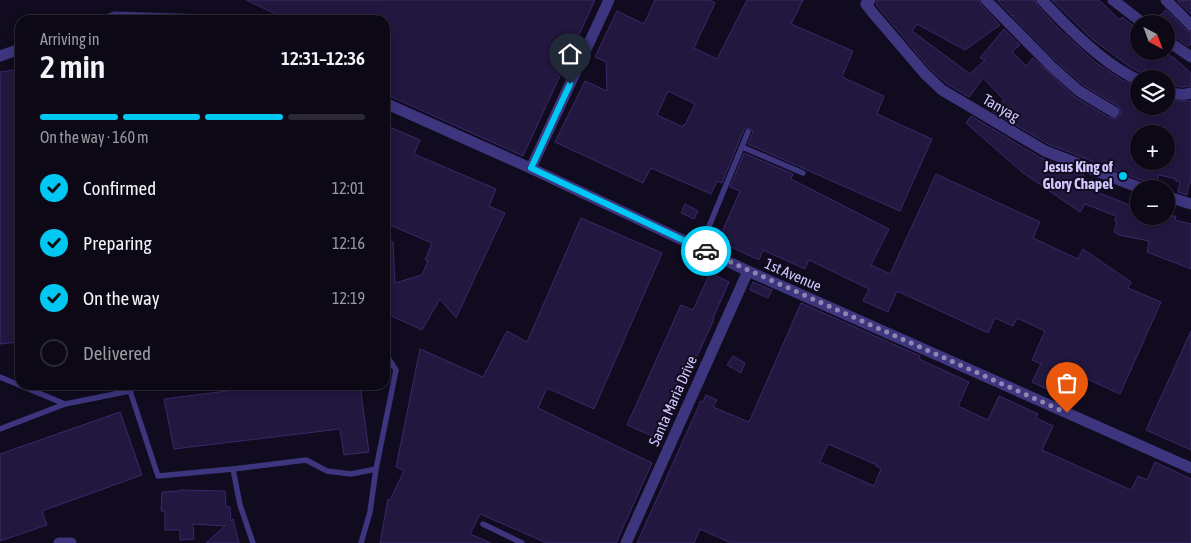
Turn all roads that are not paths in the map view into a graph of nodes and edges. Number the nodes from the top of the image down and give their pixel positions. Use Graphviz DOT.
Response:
graph roads {
  1 [pos="609,0"];
  2 [pos="986,0"];
  3 [pos="1042,0"];
  4 [pos="1113,0"];
  5 [pos="1166,0"];
  6 [pos="868,4"];
  7 [pos="1132,15"];
  8 [pos="1191,25"];
  9 [pos="1175,46"];
  10 [pos="15,51"];
  11 [pos="0,56"];
  12 [pos="1191,57"];
  13 [pos="1130,77"];
  14 [pos="1175,93"];
  15 [pos="1191,93"];
  16 [pos="390,105"];
  17 [pos="1114,112"];
  18 [pos="748,132"];
  19 [pos="742,147"];
  20 [pos="531,168"];
  21 [pos="803,173"];
  22 [pos="1130,184"];
  23 [pos="1175,199"];
  24 [pos="1191,204"];
  25 [pos="700,248"];
  26 [pos="748,271"];
  27 [pos="390,361"];
  28 [pos="0,378"];
  29 [pos="15,384"];
  30 [pos="30,390"];
  31 [pos="130,391"];
  32 [pos="65,404"];
  33 [pos="0,429"];
  34 [pos="1191,468"];
  35 [pos="233,469"];
  36 [pos="376,469"];
  37 [pos="483,524"];
  38 [pos="59,543"];
  39 [pos="71,543"];
  40 [pos="253,543"];
  41 [pos="361,543"];
  42 [pos="522,543"];
  43 [pos="626,543"];
  1 -- 20 [label="street"];
  2 -- 17 [label="street"];
  3 -- 13 [label="street"];
  4 -- 7 [label="street"];
  5 -- 8 [label="street"];
  6 -- 22 [label="street, Tanyag"];
  9 -- 12 [label="street"];
  10 -- 11 [label="street"];
  14 -- 15 [label="street"];
  16 -- 20 [label="street, 1st Avenue"];
  18 -- 19 [label="lane"];
  19 -- 21 [label="lane"];
  19 -- 25 [label="lane"];
  20 -- 25 [label="street, 1st Avenue"];
  23 -- 24 [label="street"];
  25 -- 26 [label="street, 1st Avenue"];
  26 -- 34 [label="street, 1st Avenue"];
  26 -- 43 [label="street, Santa Maria Drive"];
  27 -- 36 [label="lane"];
  28 -- 29 [label="lane"];
  30 -- 32 [label="lane"];
  31 -- 32 [label="lane"];
  31 -- 35 [label="lane"];
  32 -- 33 [label="lane"];
  35 -- 36 [label="lane"];
  35 -- 40 [label="lane"];
  36 -- 41 [label="lane"];
  37 -- 42 [label="lane"];
  38 -- 39 [label="street"];
}
